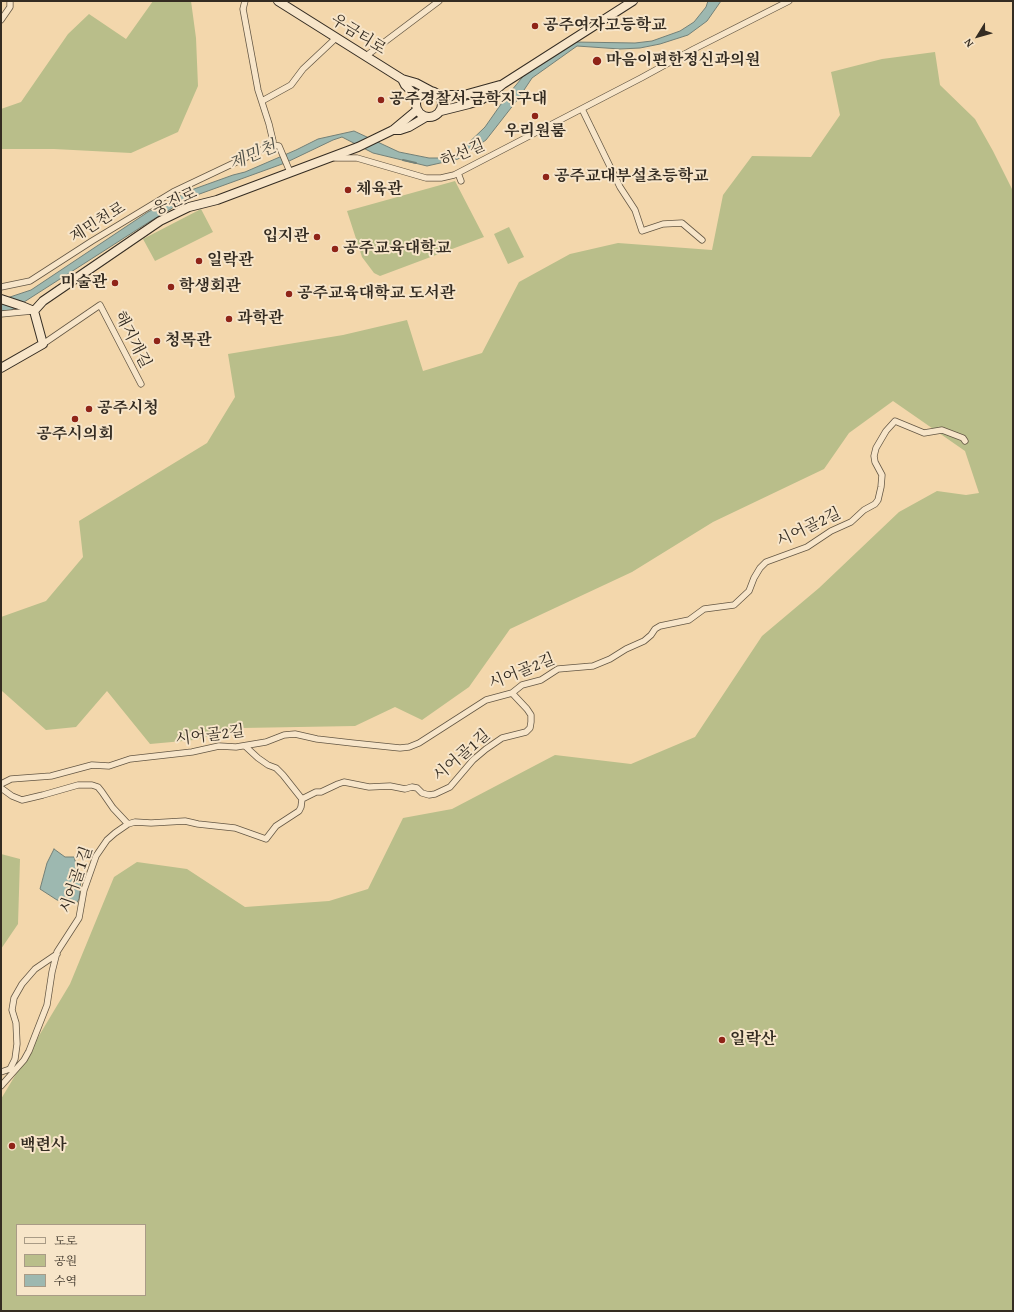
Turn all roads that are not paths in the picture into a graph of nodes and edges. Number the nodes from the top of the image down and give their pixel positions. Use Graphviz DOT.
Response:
graph roads {
  1 [pos="10,1"];
  2 [pos="244,1"];
  3 [pos="278,1"];
  4 [pos="440,1"];
  5 [pos="633,1"];
  6 [pos="789,1"];
  7 [pos="1,20"];
  8 [pos="336,38"];
  9 [pos="366,56"];
  10 [pos="402,79"];
  11 [pos="503,84"];
  12 [pos="435,93"];
  13 [pos="417,98"];
  14 [pos="262,101"];
  15 [pos="582,109"];
  16 [pos="417,110"];
  17 [pos="441,111"];
  18 [pos="426,117"];
  19 [pos="393,130"];
  20 [pos="272,145"];
  21 [pos="329,158"];
  22 [pos="290,172"];
  23 [pos="458,173"];
  24 [pos="461,181"];
  25 [pos="702,240"];
  26 [pos="1,287"];
  27 [pos="1,299"];
  28 [pos="34,311"];
  29 [pos="1,314"];
  30 [pos="43,344"];
  31 [pos="1,368"];
  32 [pos="141,384"];
  33 [pos="965,441"];
  34 [pos="512,693"];
  35 [pos="245,746"];
  36 [pos="1,784"];
  37 [pos="1,788"];
  38 [pos="302,799"];
  39 [pos="128,824"];
  40 [pos="57,954"];
  41 [pos="1,1072"];
  42 [pos="1,1086"];
  1 -- 7 [label="street"];
  2 -- 14 [label="street"];
  3 -- 8 [label="main road, 우금티로"];
  4 -- 9 [label="street"];
  5 -- 11 [label="main road, 우금티로"];
  6 -- 15 [label="street, 하선길"];
  8 -- 9 [label="main road, 우금티로"];
  8 -- 14 [label="street"];
  9 -- 10 [label="main road, 우금티로"];
  10 -- 12 [label="main road, 우금티로"];
  10 -- 13 [label="main road, 우금티로"];
  11 -- 12 [label="main road, 우금티로"];
  11 -- 17 [label="main road, 우금티로"];
  12 -- 13 [label="main road"];
  12 -- 17 [label="main road"];
  13 -- 16 [label="main road"];
  14 -- 20 [label="street"];
  15 -- 23 [label="street, 하선길"];
  15 -- 25 [label="street"];
  16 -- 18 [label="main road"];
  16 -- 19 [label="main road"];
  17 -- 18 [label="main road"];
  18 -- 19 [label="main road"];
  19 -- 21 [label="main road, 웅진로"];
  20 -- 22 [label="street"];
  20 -- 26 [label="street, 제민천로"];
  21 -- 22 [label="main road, 웅진로"];
  21 -- 23 [label="street, 하선길"];
  22 -- 28 [label="main road, 웅진로"];
  23 -- 24 [label="street"];
  27 -- 28 [label="main road"];
  28 -- 29 [label="street"];
  28 -- 30 [label="main road"];
  30 -- 31 [label="main road"];
  30 -- 32 [label="street, 해지개길"];
  33 -- 34 [label="street, 시어골2길"];
  34 -- 35 [label="street, 시어골2길"];
  34 -- 38 [label="street, 시어골1길"];
  35 -- 36 [label="street, 시어골2길"];
  35 -- 38 [label="street"];
  37 -- 39 [label="street"];
  38 -- 39 [label="street"];
  39 -- 40 [label="street, 시어골1길"];
  40 -- 41 [label="street"];
  40 -- 42 [label="street, 시어골1길"];
}
